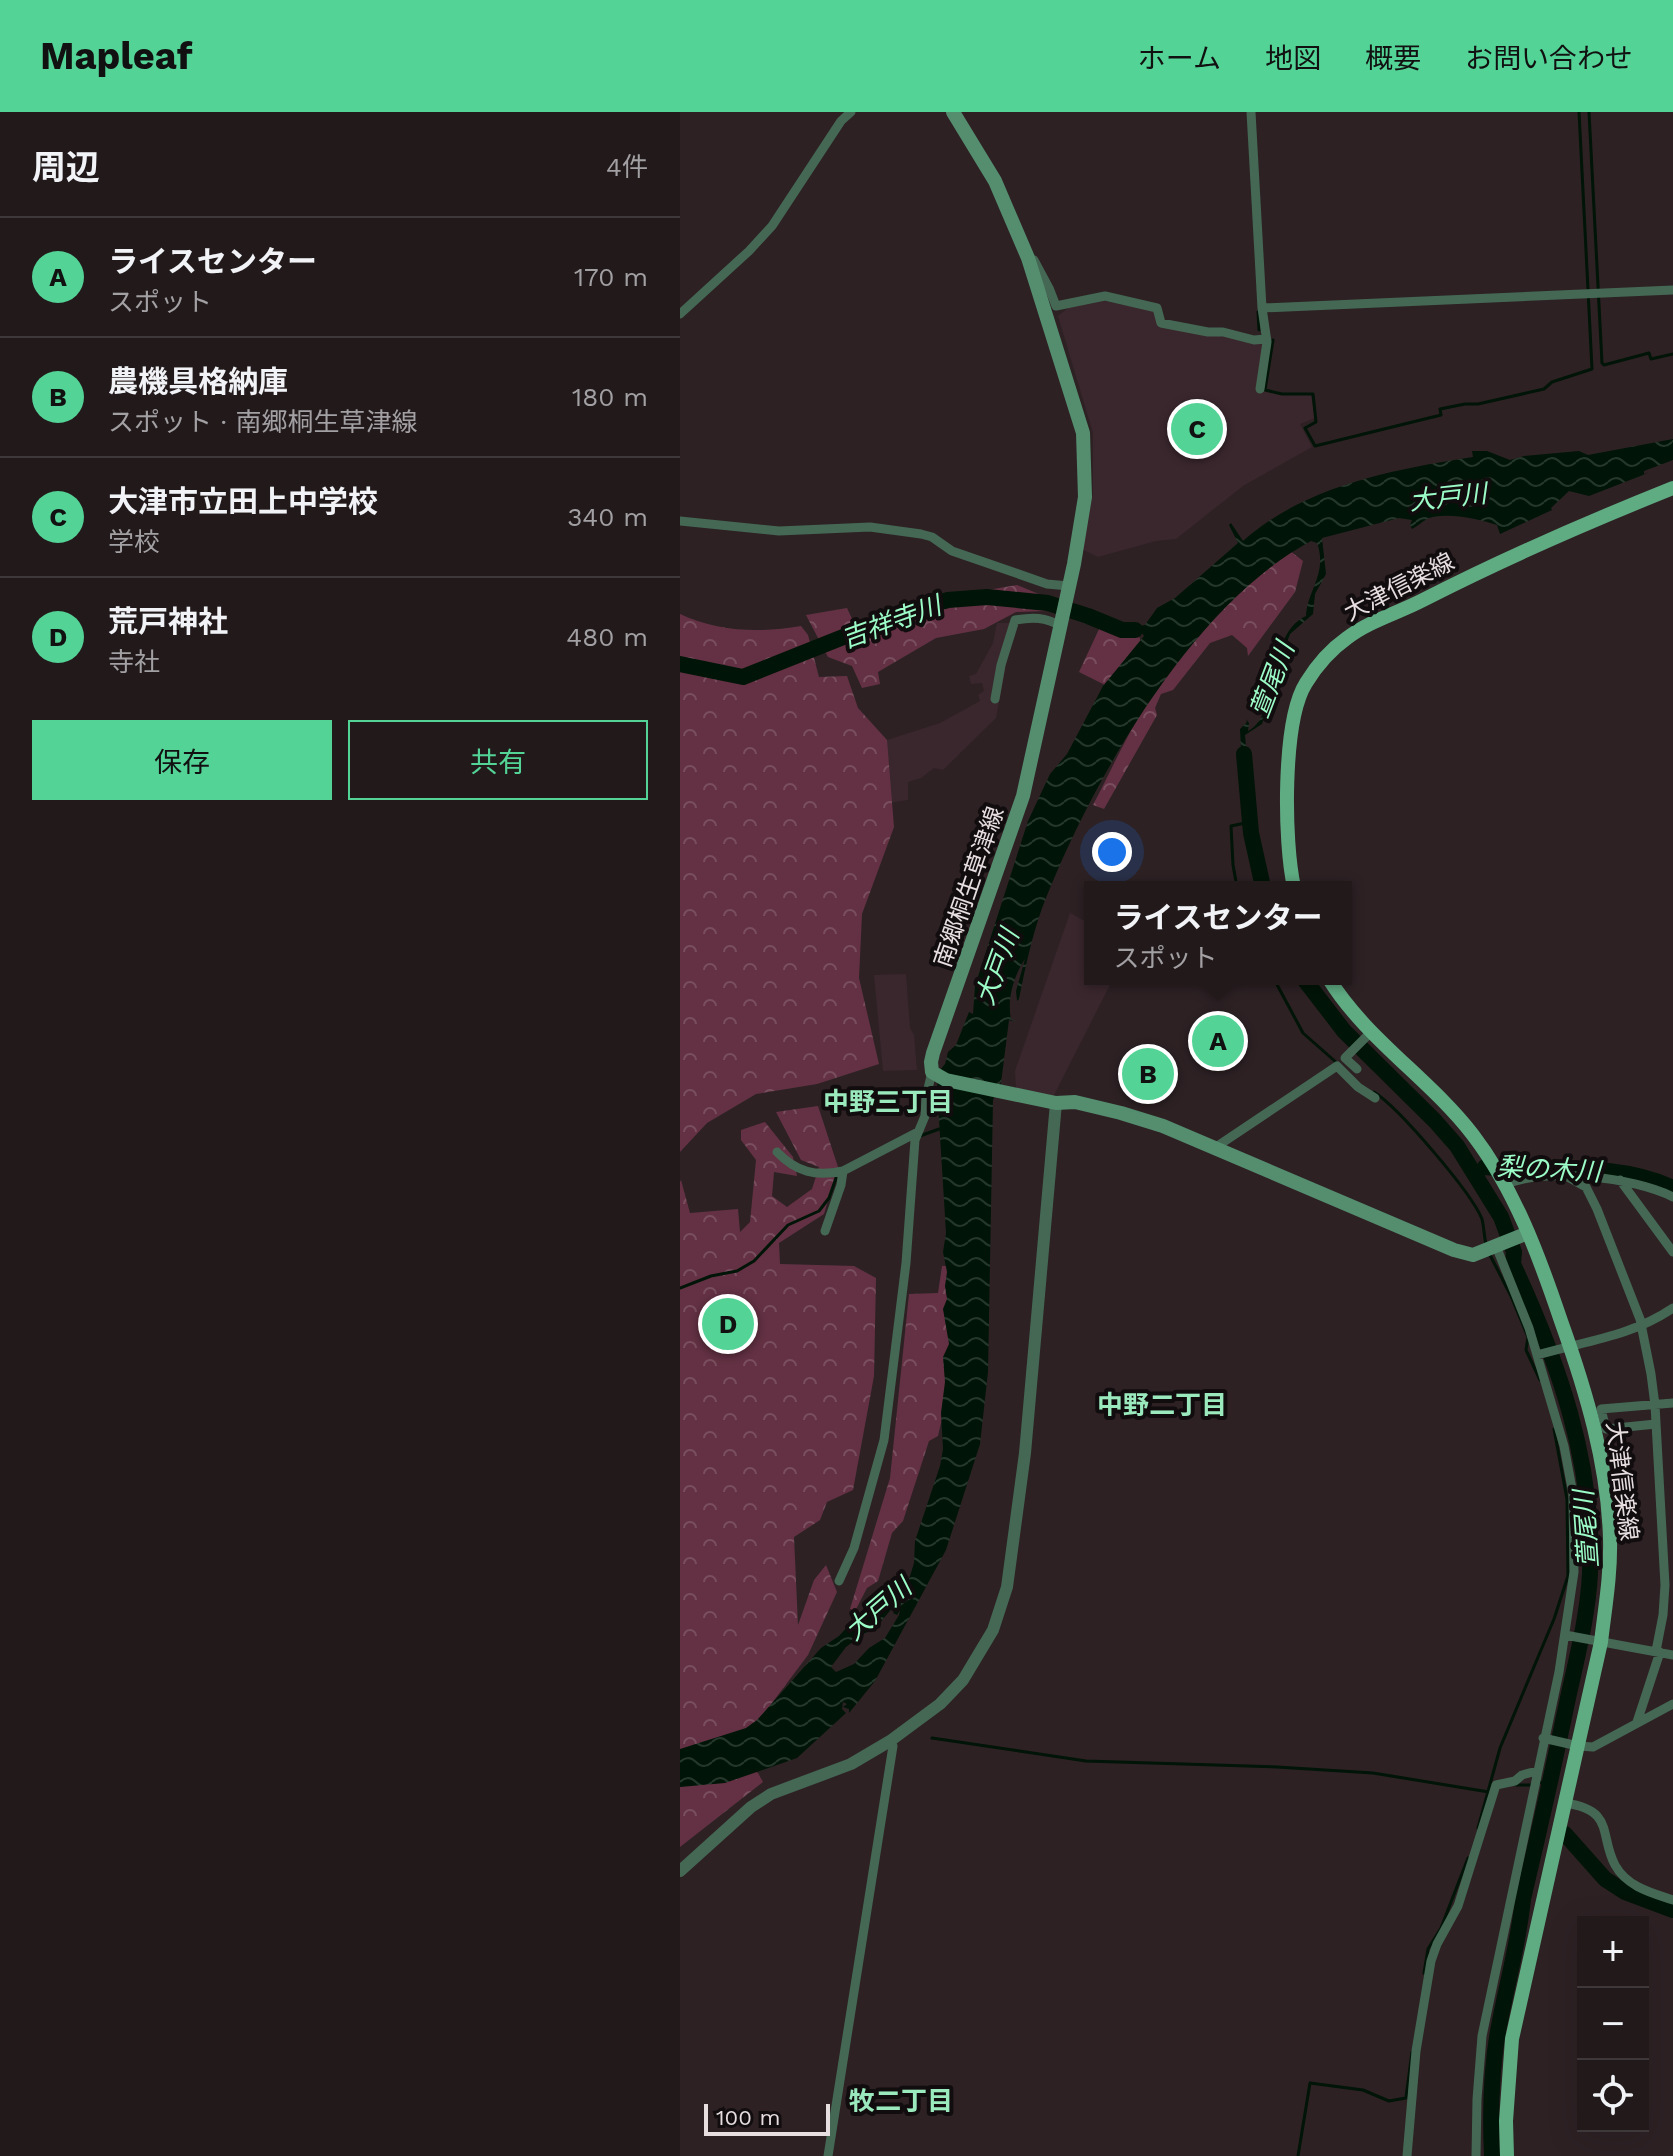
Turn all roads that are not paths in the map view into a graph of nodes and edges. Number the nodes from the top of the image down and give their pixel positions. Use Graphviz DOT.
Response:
graph roads {
  1 [pos="834,112"];
  2 [pos="851,112"];
  3 [pos="953,112"];
  4 [pos="1251,112"];
  5 [pos="841,121"];
  6 [pos="1028,258"];
  7 [pos="1673,290"];
  8 [pos="1262,308"];
  9 [pos="680,314"];
  10 [pos="1266,339"];
  11 [pos="1260,389"];
  12 [pos="1673,488"];
  13 [pos="680,521"];
  14 [pos="1069,586"];
  15 [pos="1061,624"];
  16 [pos="995,699"];
  17 [pos="1293,881"];
  18 [pos="1333,985"];
  19 [pos="1369,1034"];
  20 [pos="1357,1069"];
  21 [pos="935,1074"];
  22 [pos="1375,1098"];
  23 [pos="1056,1103"];
  24 [pos="916,1136"];
  25 [pos="1216,1147"];
  26 [pos="777,1152"];
  27 [pos="1568,1158"];
  28 [pos="843,1171"];
  29 [pos="1567,1177"];
  30 [pos="1502,1180"];
  31 [pos="1620,1180"];
  32 [pos="1673,1197"];
  33 [pos="825,1231"];
  34 [pos="1526,1234"];
  35 [pos="1498,1246"];
  36 [pos="1673,1252"];
  37 [pos="1673,1308"];
  38 [pos="1642,1327"];
  39 [pos="1566,1346"];
  40 [pos="1537,1355"];
  41 [pos="1673,1403"];
  42 [pos="1655,1405"];
  43 [pos="1598,1419"];
  44 [pos="1656,1424"];
  45 [pos="1662,1501"];
  46 [pos="1673,1502"];
  47 [pos="839,1581"];
  48 [pos="1566,1635"];
  49 [pos="1598,1641"];
  50 [pos="1667,1652"];
  51 [pos="1673,1704"];
  52 [pos="1637,1722"];
  53 [pos="1545,1739"];
  54 [pos="890,1741"];
  55 [pos="1575,1746"];
  56 [pos="1537,1771"];
  57 [pos="1565,1803"];
  58 [pos="680,1871"];
  59 [pos="1673,1900"];
  60 [pos="828,2156"];
  61 [pos="1407,2156"];
  62 [pos="1476,2156"];
  63 [pos="1507,2156"];
  1 -- 5 [label="street"];
  2 -- 5 [label="street"];
  3 -- 6 [label="main road, 南郷桐生草津線"];
  4 -- 8 [label="street"];
  5 -- 9 [label="street"];
  6 -- 10 [label="street"];
  6 -- 14 [label="main road, 南郷桐生草津線"];
  7 -- 8 [label="street"];
  8 -- 10 [label="street"];
  10 -- 11 [label="street"];
  12 -- 17 [label="main road, 大津信楽線"];
  13 -- 14 [label="street"];
  14 -- 15 [label="main road, 南郷桐生草津線"];
  15 -- 16 [label="street"];
  15 -- 21 [label="main road, 南郷桐生草津線"];
  18 -- 19 [label="main road, 大津信楽線"];
  19 -- 20 [label="street"];
  19 -- 30 [label="main road, 大津信楽線"];
  21 -- 23 [label="main road"];
  21 -- 24 [label="street"];
  22 -- 25 [label="street"];
  23 -- 25 [label="main road"];
  23 -- 54 [label="street"];
  24 -- 28 [label="street"];
  24 -- 47 [label="street"];
  25 -- 35 [label="main road"];
  26 -- 28 [label="street"];
  27 -- 29 [label="street"];
  28 -- 33 [label="street"];
  29 -- 30 [label="street"];
  29 -- 31 [label="street"];
  29 -- 38 [label="street"];
  30 -- 34 [label="main road, 大津信楽線"];
  31 -- 32 [label="street"];
  31 -- 36 [label="street"];
  34 -- 35 [label="main road"];
  34 -- 39 [label="main road, 大津信楽線"];
  35 -- 40 [label="street"];
  37 -- 38 [label="street"];
  38 -- 39 [label="street"];
  38 -- 42 [label="street"];
  39 -- 40 [label="street"];
  39 -- 43 [label="main road, 大津信楽線"];
  40 -- 48 [label="street"];
  41 -- 42 [label="street"];
  42 -- 43 [label="street"];
  42 -- 44 [label="street"];
  43 -- 44 [label="street"];
  43 -- 49 [label="main road, 大津信楽線"];
  44 -- 45 [label="street"];
  45 -- 46 [label="street"];
  45 -- 50 [label="street"];
  48 -- 49 [label="street"];
  48 -- 53 [label="street"];
  49 -- 50 [label="street"];
  49 -- 55 [label="main road, 大津信楽線"];
  50 -- 52 [label="street"];
  51 -- 52 [label="street"];
  52 -- 55 [label="street"];
  53 -- 55 [label="street"];
  53 -- 56 [label="street"];
  54 -- 58 [label="street"];
  54 -- 60 [label="street"];
  55 -- 57 [label="main road, 大津信楽線"];
  56 -- 61 [label="street"];
  56 -- 62 [label="street"];
  57 -- 59 [label="street"];
  57 -- 63 [label="main road, 大津信楽線"];
}
